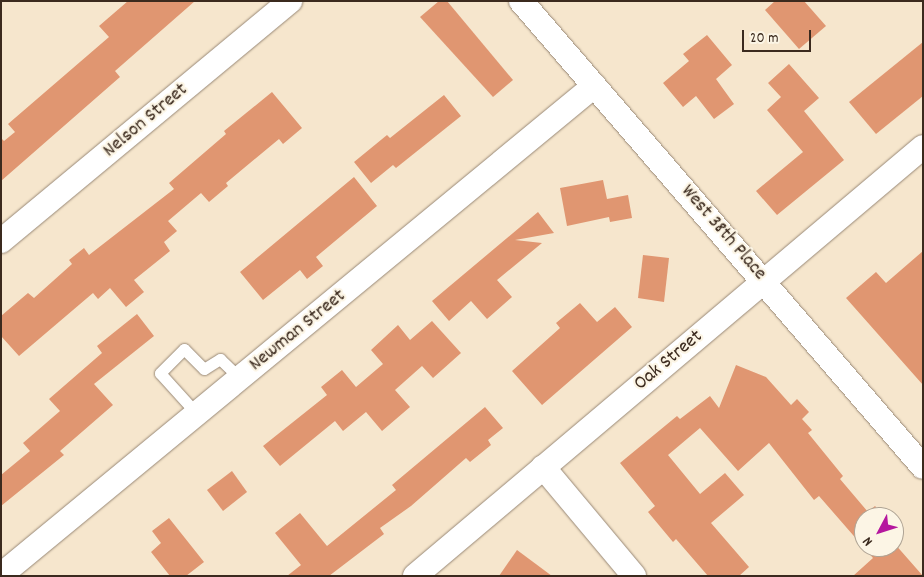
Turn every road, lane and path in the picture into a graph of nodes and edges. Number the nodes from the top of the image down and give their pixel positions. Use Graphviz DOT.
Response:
graph roads {
  1 [pos="290,1"];
  2 [pos="521,1"];
  3 [pos="594,86"];
  4 [pos="923,147"];
  5 [pos="1,241"];
  6 [pos="764,281"];
  7 [pos="240,378"];
  8 [pos="197,414"];
  9 [pos="543,467"];
  10 [pos="923,467"];
  11 [pos="1,575"];
  12 [pos="415,576"];
  13 [pos="634,576"];
  1 -- 5 [label="street, Nelson Street"];
  2 -- 3 [label="street, West 38th Place"];
  3 -- 6 [label="street, West 38th Place"];
  3 -- 7 [label="street, Newman Street"];
  4 -- 6 [label="street, Oak Street"];
  6 -- 9 [label="street, Oak Street"];
  6 -- 10 [label="street, West 38th Place"];
  7 -- 8 [label="street, Newman Street"];
  7 -- 8 [label="lane"];
  8 -- 11 [label="street, Newman Street"];
  9 -- 12 [label="street, Oak Street"];
  9 -- 13 [label="street"];
}
